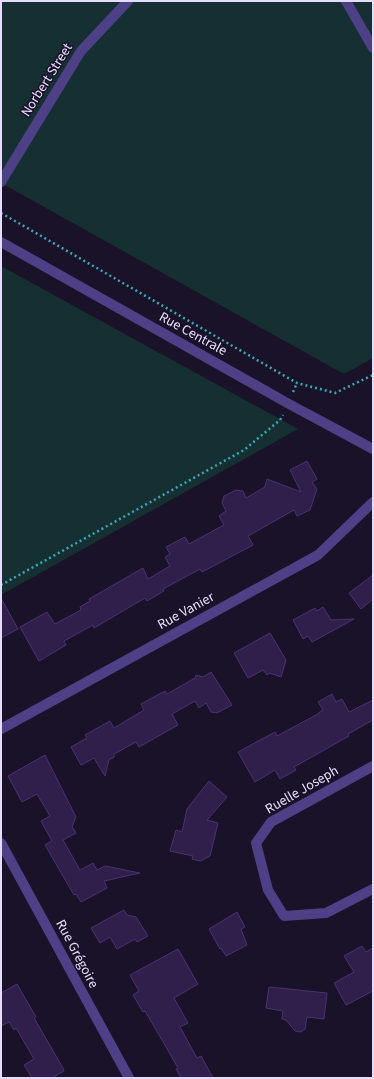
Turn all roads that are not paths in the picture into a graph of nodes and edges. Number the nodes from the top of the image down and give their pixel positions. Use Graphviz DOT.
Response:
graph roads {
  1 [pos="128,1"];
  2 [pos="346,1"];
  3 [pos="373,48"];
  4 [pos="1,182"];
  5 [pos="1,242"];
  6 [pos="373,449"];
  7 [pos="373,502"];
  8 [pos="1,729"];
  9 [pos="373,766"];
  10 [pos="1,843"];
  11 [pos="373,889"];
  12 [pos="129,1078"];
  1 -- 4 [label="street, Norbert Street"];
  2 -- 3 [label="street"];
  5 -- 6 [label="street, Rue Centrale"];
  7 -- 8 [label="street, Rue Vanier"];
  9 -- 11 [label="street, Ruelle Joseph"];
  10 -- 12 [label="street, Rue Grégoire"];
}
